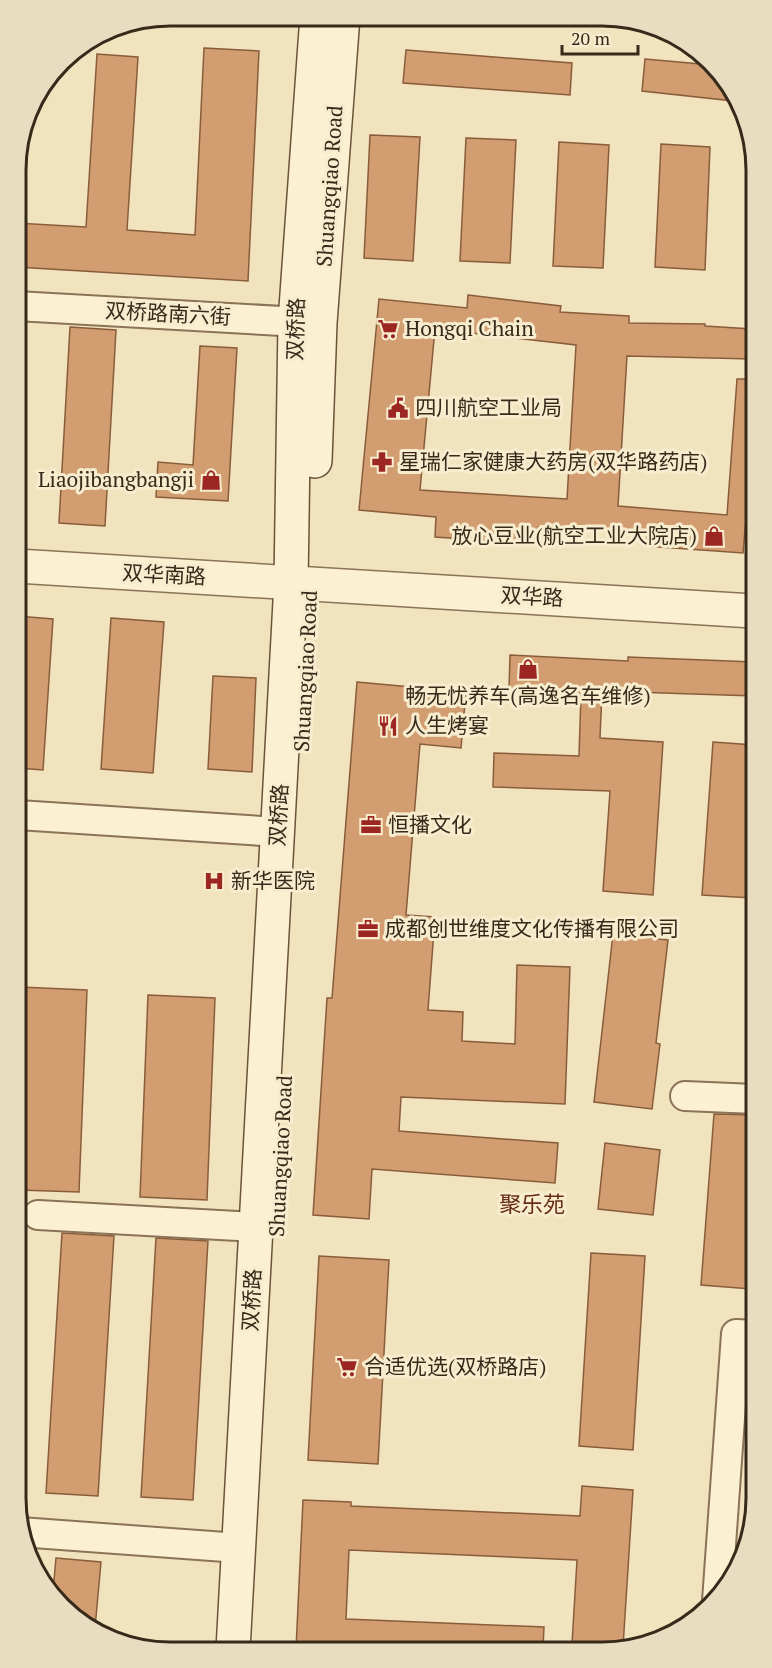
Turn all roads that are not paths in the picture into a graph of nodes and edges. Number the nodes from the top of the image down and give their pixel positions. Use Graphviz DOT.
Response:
graph roads {
  1 [pos="317,26"];
  2 [pos="342,26"];
  3 [pos="26,307"];
  4 [pos="308,322"];
  5 [pos="26,567"];
  6 [pos="301,583"];
  7 [pos="746,611"];
  8 [pos="26,816"];
  9 [pos="278,832"];
  10 [pos="685,1096"];
  11 [pos="746,1099"];
  12 [pos="38,1215"];
  13 [pos="256,1227"];
  14 [pos="746,1334"];
  15 [pos="29,1533"];
  16 [pos="239,1548"];
  17 [pos="718,1583"];
  18 [pos="233,1642"];
  19 [pos="255,1642"];
  1 -- 4 [label="main road, 双桥路"];
  2 -- 4 [label="main road, Shuangqiao Road"];
  3 -- 4 [label="street, 双桥路南六街"];
  4 -- 6 [label="main road, Shuangqiao Road"];
  5 -- 6 [label="main road, 双华南路"];
  6 -- 7 [label="main road, 双华路"];
  6 -- 9 [label="main road, 双桥路"];
  6 -- 19 [label="main road, Shuangqiao Road"];
  8 -- 9 [label="street"];
  9 -- 13 [label="main road, 双桥路"];
  10 -- 11 [label="street"];
  12 -- 13 [label="street"];
  13 -- 16 [label="main road, 双桥路"];
  14 -- 17 [label="street"];
  15 -- 16 [label="street"];
  16 -- 18 [label="main road, 双桥路"];
}
